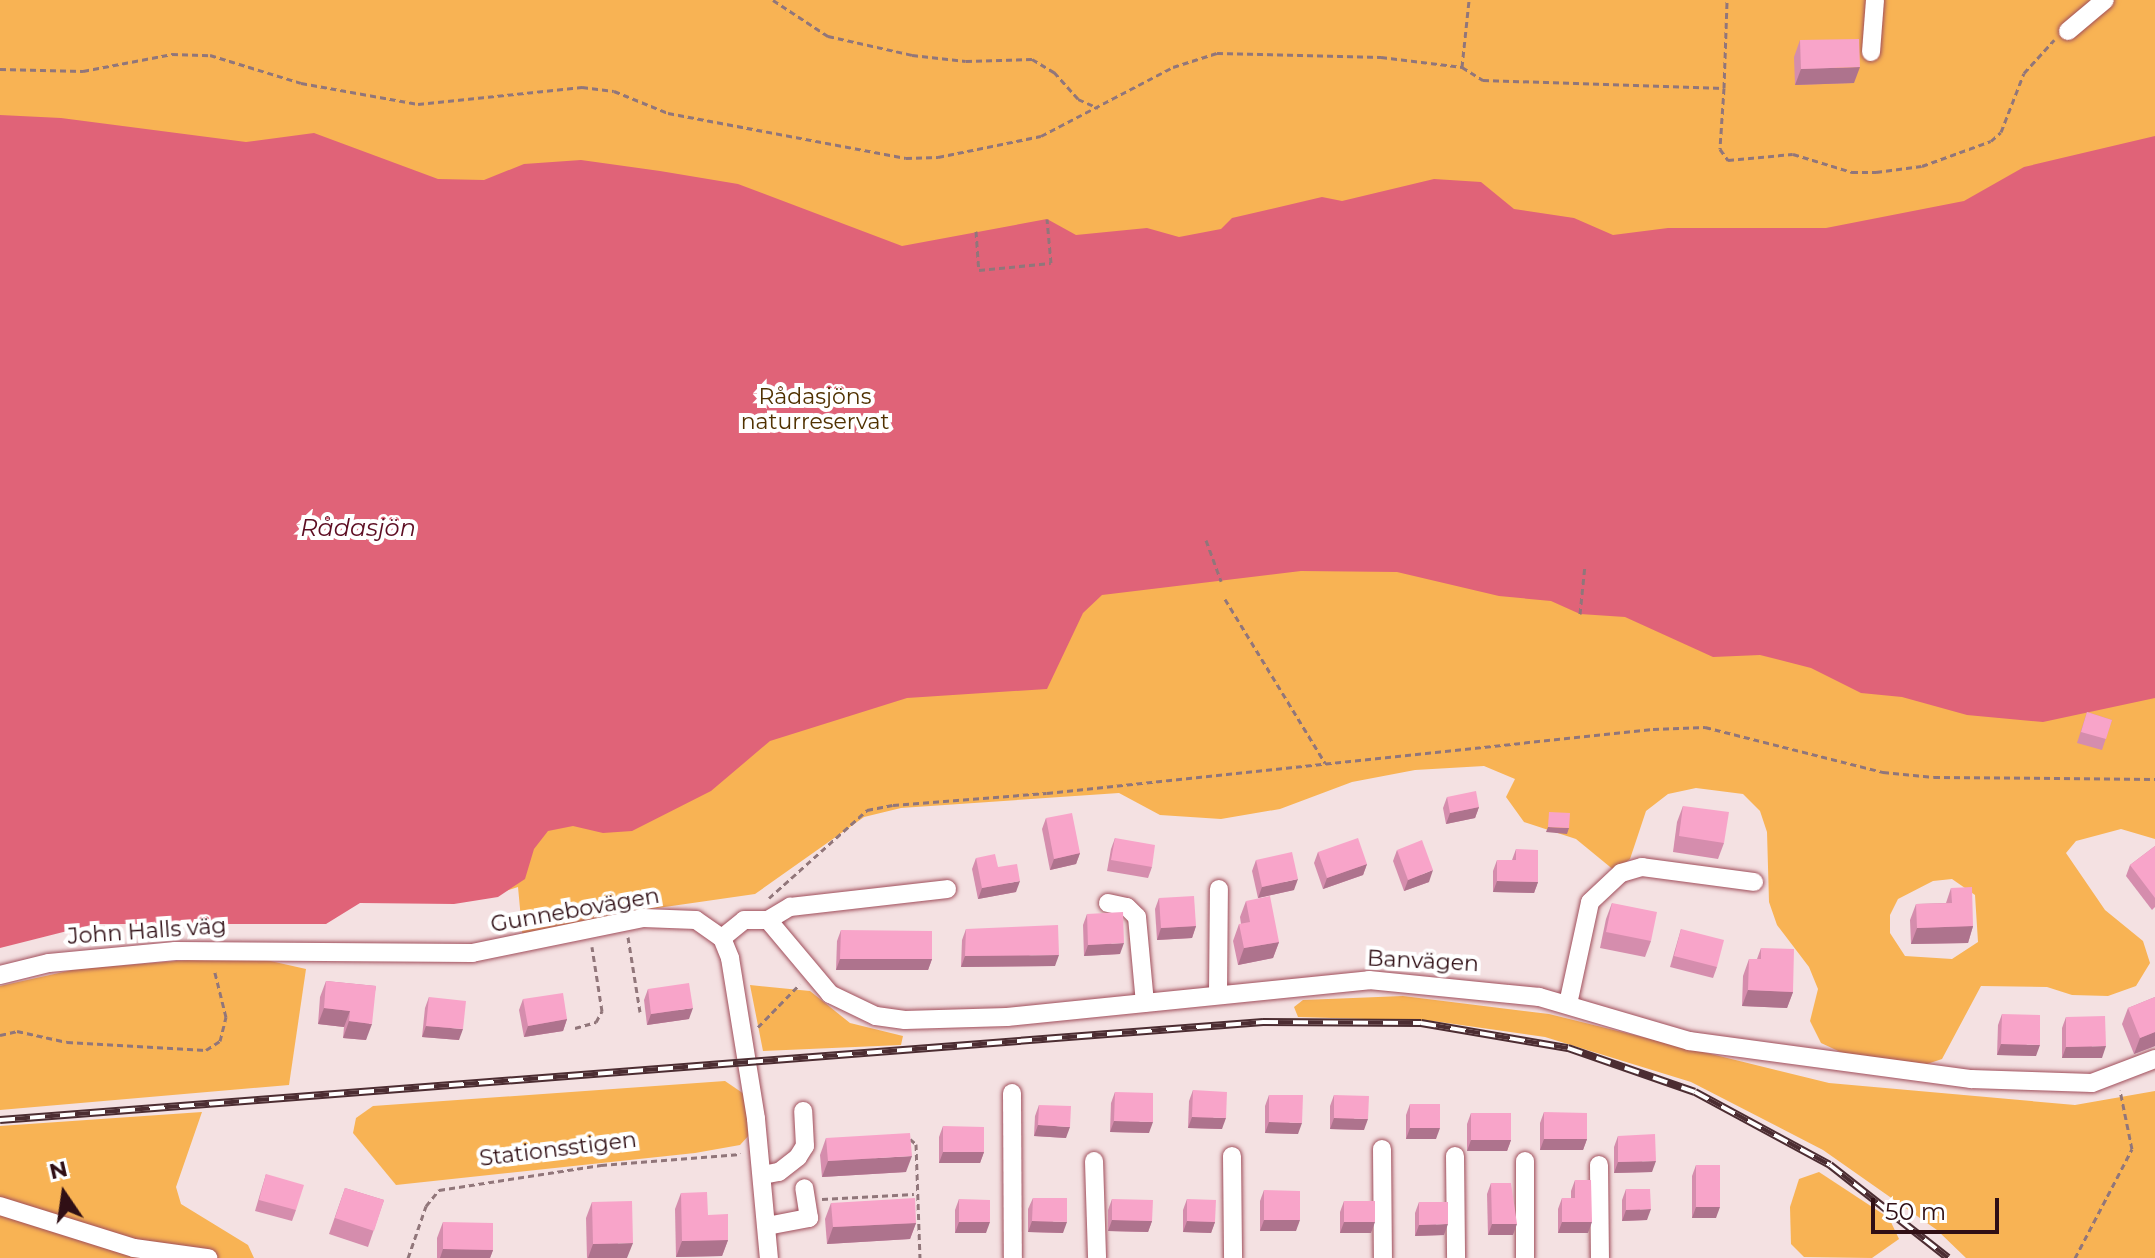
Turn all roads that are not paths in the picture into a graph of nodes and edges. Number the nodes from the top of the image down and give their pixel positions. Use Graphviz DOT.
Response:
graph roads {
  1 [pos="1875,0"];
  2 [pos="2105,0"];
  3 [pos="2068,31"];
  4 [pos="1871,52"];
  5 [pos="1754,882"];
  6 [pos="947,889"];
  7 [pos="1219,889"];
  8 [pos="1108,903"];
  9 [pos="762,919"];
  10 [pos="722,938"];
  11 [pos="299,949"];
  12 [pos="0,975"];
  13 [pos="1218,994"];
  14 [pos="1145,1003"];
  15 [pos="1568,1004"];
  16 [pos="2155,1059"];
  17 [pos="1012,1093"];
  18 [pos="803,1111"];
  19 [pos="1382,1149"];
  20 [pos="1232,1156"];
  21 [pos="1455,1156"];
  22 [pos="1094,1161"];
  23 [pos="1525,1161"];
  24 [pos="1599,1165"];
  25 [pos="763,1175"];
  26 [pos="805,1195"];
  27 [pos="0,1206"];
  28 [pos="767,1226"];
  29 [pos="208,1258"];
  30 [pos="769,1258"];
  31 [pos="1013,1258"];
  32 [pos="1097,1258"];
  33 [pos="1233,1258"];
  34 [pos="1383,1258"];
  35 [pos="1456,1258"];
  36 [pos="1525,1258"];
  37 [pos="1600,1258"];
  1 -- 4 [label="street"];
  2 -- 3 [label="street"];
  5 -- 15 [label="street"];
  6 -- 9 [label="street"];
  7 -- 13 [label="street"];
  8 -- 14 [label="street"];
  9 -- 10 [label="street"];
  9 -- 14 [label="street, Banvägen"];
  10 -- 11 [label="street, Gunnebovägen"];
  10 -- 25 [label="street"];
  11 -- 12 [label="street, John Halls väg"];
  13 -- 14 [label="street, Banvägen"];
  13 -- 15 [label="street, Banvägen"];
  15 -- 16 [label="street, Banvägen"];
  17 -- 31 [label="street"];
  18 -- 25 [label="street"];
  19 -- 34 [label="street"];
  20 -- 33 [label="street"];
  21 -- 35 [label="street"];
  22 -- 32 [label="street"];
  23 -- 36 [label="street"];
  24 -- 37 [label="street"];
  25 -- 28 [label="street"];
  26 -- 28 [label="street"];
  27 -- 29 [label="street"];
  28 -- 30 [label="street"];
}
